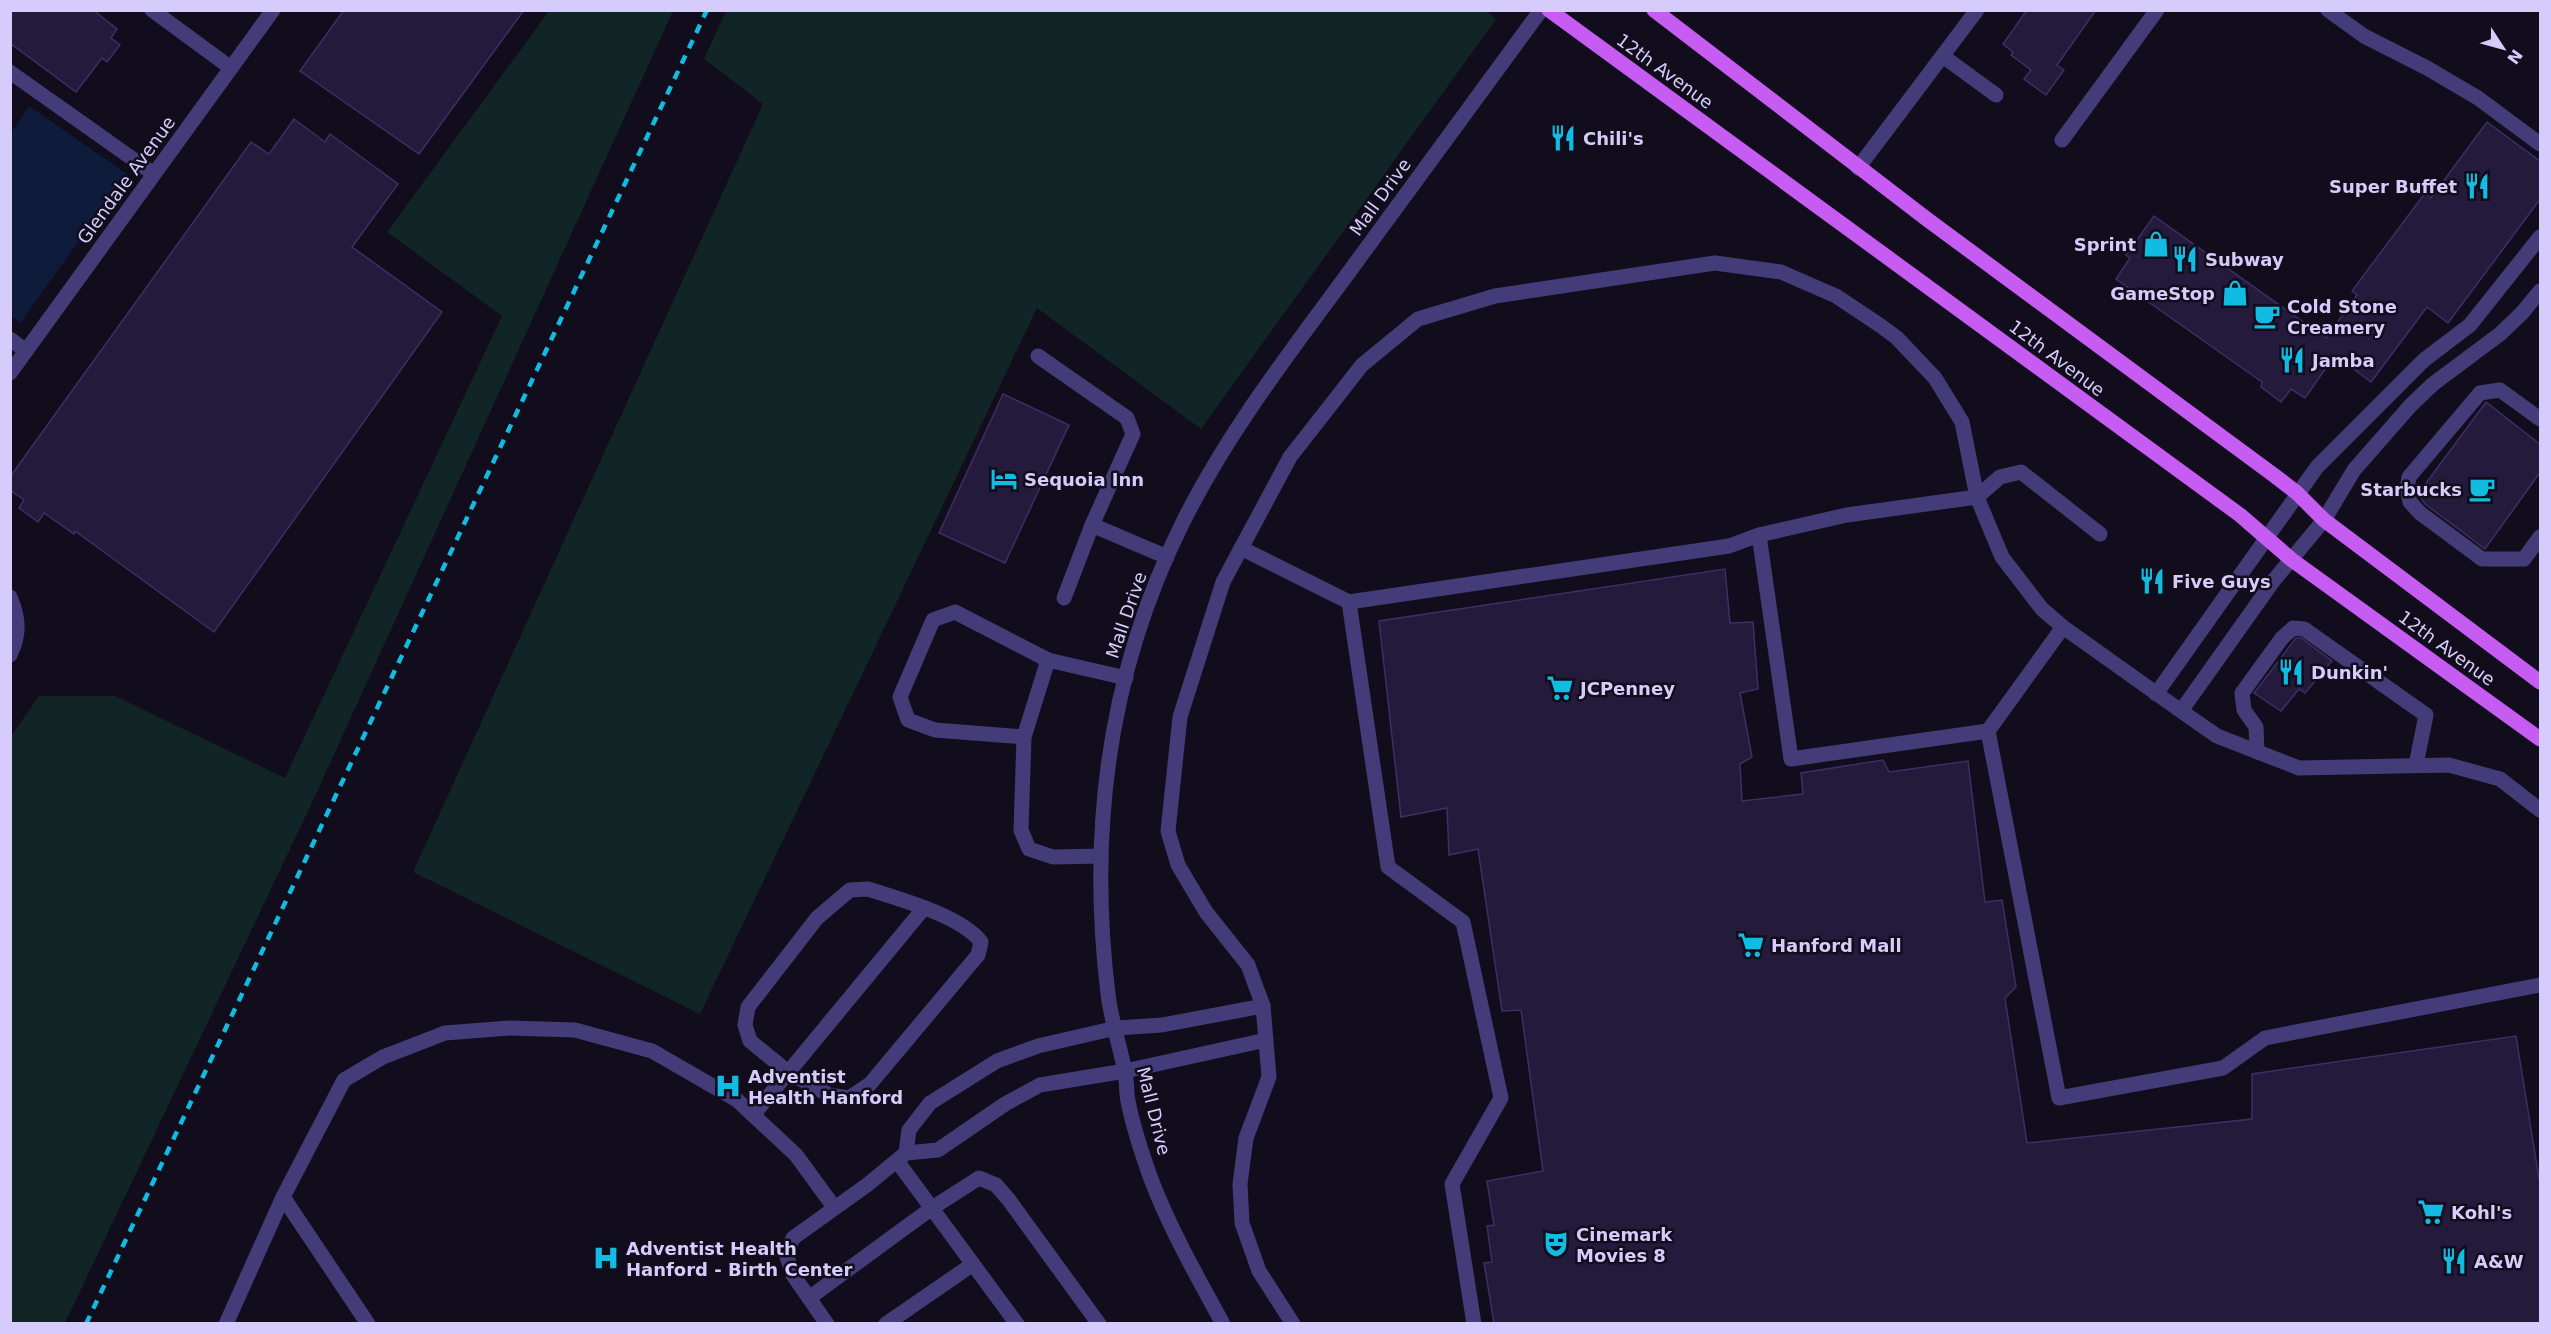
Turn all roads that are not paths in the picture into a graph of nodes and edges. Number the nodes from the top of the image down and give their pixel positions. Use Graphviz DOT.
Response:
graph roads {
  1 [pos="152,10"];
  2 [pos="273,10"];
  3 [pos="1541,10"];
  4 [pos="1549,10"];
  5 [pos="1654,10"];
  6 [pos="1977,10"];
  7 [pos="2157,10"];
  8 [pos="2328,10"];
  9 [pos="1944,57"];
  10 [pos="231,68"];
  11 [pos="10,72"];
  12 [pos="1996,94"];
  13 [pos="2062,140"];
  14 [pos="2541,144"];
  15 [pos="1858,168"];
  16 [pos="154,174"];
  17 [pos="2541,237"];
  18 [pos="2541,291"];
  19 [pos="10,339"];
  20 [pos="26,351"];
  21 [pos="1038,356"];
  22 [pos="10,373"];
  23 [pos="2541,419"];
  24 [pos="2297,493"];
  25 [pos="1977,496"];
  26 [pos="2324,519"];
  27 [pos="1092,525"];
  28 [pos="2100,534"];
  29 [pos="1759,535"];
  30 [pos="2541,537"];
  31 [pos="2268,538"];
  32 [pos="1241,548"];
  33 [pos="1167,557"];
  34 [pos="2292,560"];
  35 [pos="10,597"];
  36 [pos="1064,598"];
  37 [pos="1349,602"];
  38 [pos="2063,627"];
  39 [pos="10,655"];
  40 [pos="1048,660"];
  41 [pos="1125,678"];
  42 [pos="2541,682"];
  43 [pos="2156,694"];
  44 [pos="2181,711"];
  45 [pos="1988,732"];
  46 [pos="1024,737"];
  47 [pos="2541,739"];
  48 [pos="2258,752"];
  49 [pos="2416,765"];
  50 [pos="2541,810"];
  51 [pos="1101,856"];
  52 [pos="924,908"];
  53 [pos="2541,985"];
  54 [pos="1263,1006"];
  55 [pos="1116,1028"];
  56 [pos="1266,1040"];
  57 [pos="1125,1071"];
  58 [pos="788,1072"];
  59 [pos="753,1115"];
  60 [pos="902,1157"];
  61 [pos="282,1197"];
  62 [pos="834,1207"];
  63 [pos="932,1208"];
  64 [pos="973,1264"];
  65 [pos="809,1298"];
  66 [pos="1013,1322"];
  67 [pos="226,1323"];
  68 [pos="368,1323"];
  69 [pos="827,1323"];
  70 [pos="886,1323"];
  71 [pos="1099,1323"];
  72 [pos="1223,1323"];
  73 [pos="1293,1323"];
  74 [pos="1474,1323"];
  1 -- 10 [label="street"];
  2 -- 10 [label="street, Glendale Avenue"];
  3 -- 33 [label="street, Mall Drive"];
  4 -- 31 [label="main road, 12th Avenue"];
  5 -- 15 [label="main road, 12th Avenue"];
  6 -- 9 [label="street"];
  7 -- 13 [label="street"];
  8 -- 14 [label="street"];
  9 -- 12 [label="street"];
  9 -- 15 [label="street"];
  10 -- 16 [label="street, Glendale Avenue"];
  11 -- 16 [label="street"];
  15 -- 24 [label="main road, 12th Avenue"];
  16 -- 20 [label="street, Glendale Avenue"];
  17 -- 24 [label="street"];
  18 -- 26 [label="street"];
  19 -- 20 [label="street"];
  20 -- 22 [label="street, Glendale Avenue"];
  21 -- 27 [label="street"];
  23 -- 30 [label="street"];
  24 -- 26 [label="main road, 12th Avenue"];
  24 -- 31 [label="street"];
  25 -- 28 [label="street"];
  25 -- 29 [label="street"];
  25 -- 32 [label="street"];
  25 -- 38 [label="street"];
  26 -- 34 [label="street"];
  26 -- 42 [label="main road, 12th Avenue"];
  27 -- 33 [label="street"];
  27 -- 36 [label="street"];
  29 -- 37 [label="street"];
  29 -- 45 [label="street"];
  31 -- 34 [label="main road, 12th Avenue"];
  31 -- 43 [label="street"];
  32 -- 37 [label="street"];
  32 -- 54 [label="street"];
  33 -- 41 [label="street, Mall Drive"];
  34 -- 44 [label="street"];
  34 -- 47 [label="main road, 12th Avenue"];
  35 -- 39 [label="street"];
  37 -- 74 [label="street"];
  38 -- 43 [label="street"];
  38 -- 45 [label="street"];
  40 -- 41 [label="street"];
  40 -- 46 [label="street"];
  40 -- 46 [label="street"];
  41 -- 51 [label="street, Mall Drive"];
  43 -- 44 [label="street"];
  44 -- 48 [label="street"];
  45 -- 53 [label="street"];
  46 -- 51 [label="street"];
  48 -- 49 [label="street"];
  48 -- 49 [label="street"];
  49 -- 50 [label="street"];
  51 -- 55 [label="street, Mall Drive"];
  52 -- 58 [label="street"];
  52 -- 58 [label="street"];
  52 -- 58 [label="street"];
  54 -- 55 [label="street"];
  54 -- 56 [label="street"];
  55 -- 57 [label="street, Mall Drive"];
  55 -- 60 [label="street"];
  56 -- 57 [label="street"];
  56 -- 73 [label="street"];
  57 -- 60 [label="street"];
  57 -- 72 [label="street, Mall Drive"];
  58 -- 59 [label="street"];
  59 -- 61 [label="street"];
  59 -- 62 [label="street"];
  60 -- 62 [label="street"];
  60 -- 63 [label="street"];
  61 -- 67 [label="street"];
  61 -- 68 [label="street"];
  62 -- 65 [label="street"];
  63 -- 64 [label="street"];
  63 -- 65 [label="street"];
  63 -- 71 [label="street"];
  64 -- 66 [label="street"];
  64 -- 70 [label="street"];
  65 -- 69 [label="street"];
}
